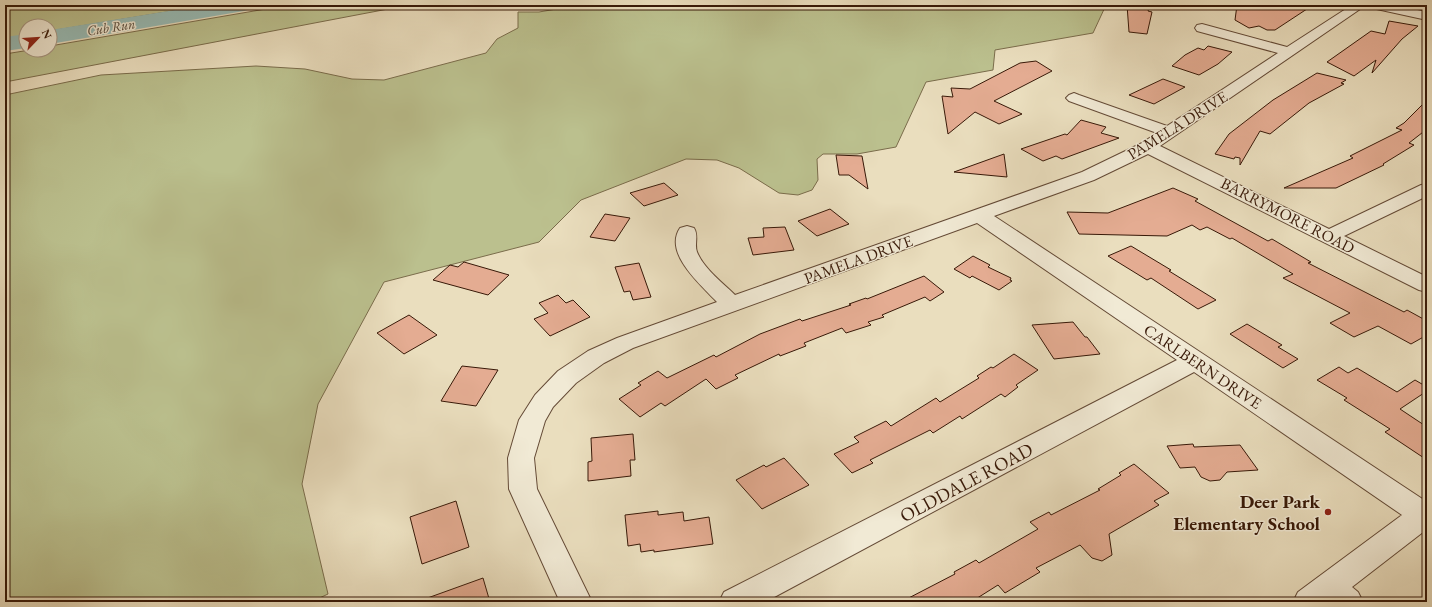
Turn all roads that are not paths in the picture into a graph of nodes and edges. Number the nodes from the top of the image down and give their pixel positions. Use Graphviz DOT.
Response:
graph roads {
  1 [pos="1360,5"];
  2 [pos="1376,5"];
  3 [pos="1427,16"];
  4 [pos="1202,28"];
  5 [pos="1289,52"];
  6 [pos="1074,98"];
  7 [pos="1169,132"];
  8 [pos="1148,147"];
  9 [pos="1427,189"];
  10 [pos="979,215"];
  11 [pos="687,232"];
  12 [pos="1329,236"];
  13 [pos="1427,285"];
  14 [pos="732,304"];
  15 [pos="1196,361"];
  16 [pos="1425,516"];
  17 [pos="1328,597"];
  18 [pos="576,602"];
  19 [pos="735,602"];
  1 -- 5 [label="street, PAMELA DRIVE"];
  2 -- 3 [label="street"];
  4 -- 5 [label="street"];
  5 -- 7 [label="street, PAMELA DRIVE"];
  6 -- 7 [label="street"];
  7 -- 8 [label="street, PAMELA DRIVE"];
  8 -- 10 [label="street, PAMELA DRIVE"];
  8 -- 12 [label="street, BARRYMORE ROAD"];
  9 -- 12 [label="street"];
  10 -- 14 [label="street, PAMELA DRIVE"];
  10 -- 15 [label="street, CARLBERN DRIVE"];
  11 -- 14 [label="street"];
  12 -- 13 [label="street, BARRYMORE ROAD"];
  14 -- 18 [label="street, PAMELA DRIVE"];
  15 -- 16 [label="street, CARLBERN DRIVE"];
  15 -- 19 [label="street, OLDDALE ROAD"];
  16 -- 17 [label="street"];
}
